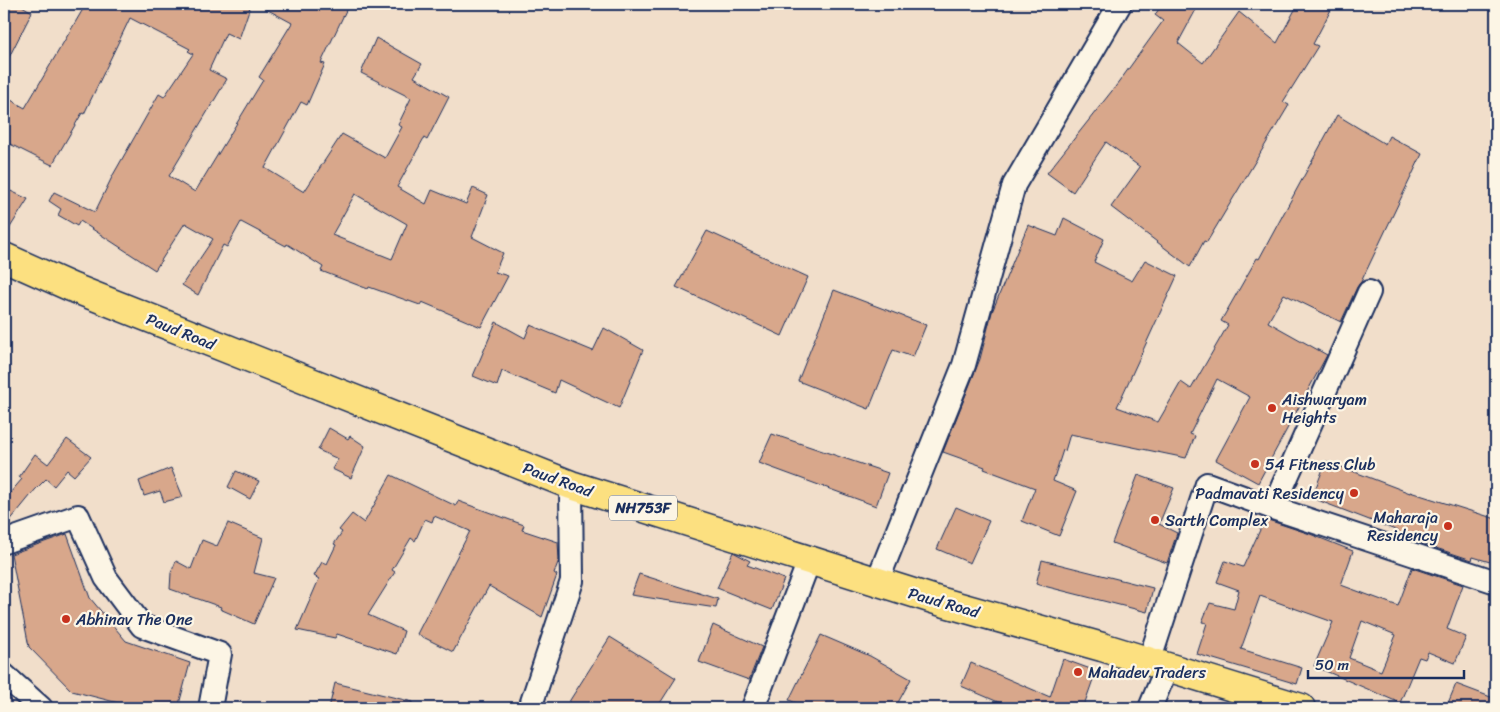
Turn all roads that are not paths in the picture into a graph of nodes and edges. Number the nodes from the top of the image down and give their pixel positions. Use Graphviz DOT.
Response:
graph roads {
  1 [pos="1120,4"];
  2 [pos="4,257"];
  3 [pos="1369,292"];
  4 [pos="571,485"];
  5 [pos="1273,508"];
  6 [pos="4,542"];
  7 [pos="809,561"];
  8 [pos="877,582"];
  9 [pos="1496,582"];
  10 [pos="1158,664"];
  11 [pos="4,675"];
  12 [pos="41,708"];
  13 [pos="210,708"];
  14 [pos="530,708"];
  15 [pos="753,708"];
  16 [pos="1150,708"];
  17 [pos="1301,708"];
  1 -- 8 [label="street"];
  2 -- 4 [label="main road, Paud Road / NH753F"];
  3 -- 5 [label="street"];
  4 -- 7 [label="main road, Paud Road / NH753F"];
  4 -- 14 [label="street"];
  5 -- 9 [label="street"];
  5 -- 10 [label="street"];
  6 -- 13 [label="street"];
  7 -- 8 [label="main road, Paud Road / NH753F"];
  7 -- 15 [label="street"];
  8 -- 10 [label="main road, Paud Road / NH753F"];
  10 -- 16 [label="street"];
  10 -- 17 [label="main road, Paud Road / NH753F"];
  11 -- 12 [label="street"];
}
